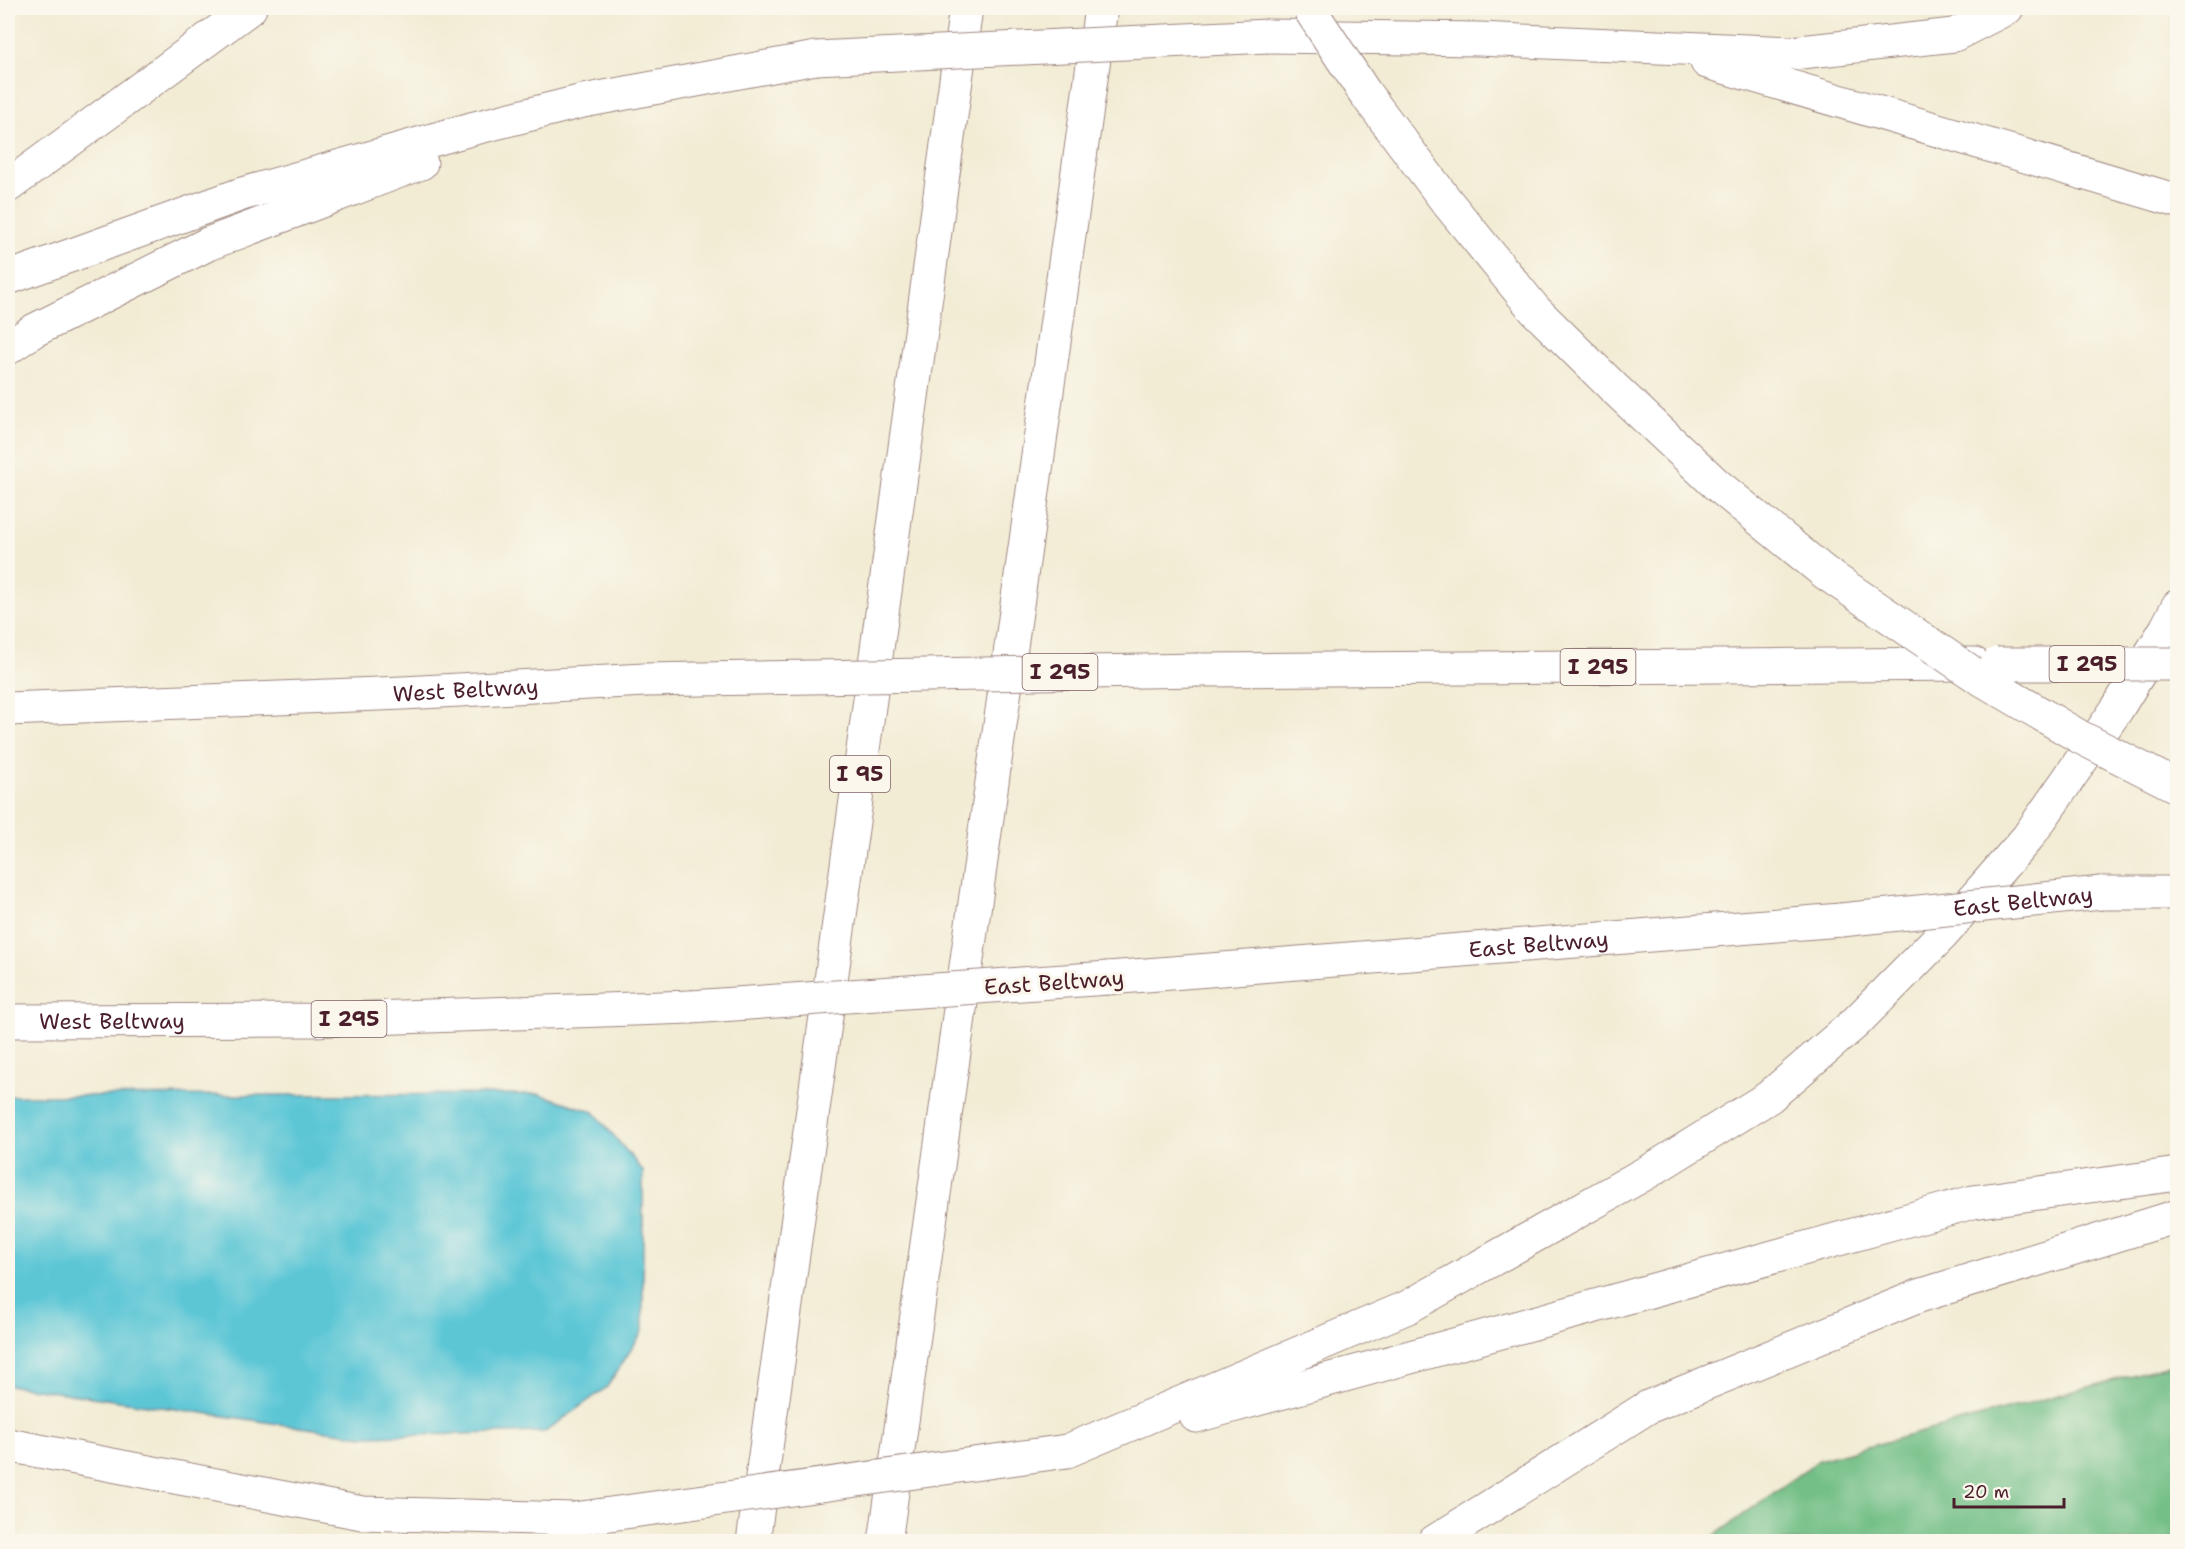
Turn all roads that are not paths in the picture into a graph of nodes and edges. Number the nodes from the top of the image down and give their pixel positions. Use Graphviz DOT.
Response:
graph roads {
  1 [pos="250,8"];
  2 [pos="966,8"];
  3 [pos="1101,8"];
  4 [pos="1309,8"];
  5 [pos="2007,8"];
  6 [pos="1657,47"];
  7 [pos="583,101"];
  8 [pos="8,186"];
  9 [pos="2178,201"];
  10 [pos="8,278"];
  11 [pos="8,348"];
  12 [pos="2178,606"];
  13 [pos="2178,664"];
  14 [pos="8,709"];
  15 [pos="2178,787"];
  16 [pos="2178,893"];
  17 [pos="899,992"];
  18 [pos="8,1021"];
  19 [pos="2178,1174"];
  20 [pos="2178,1216"];
  21 [pos="8,1445"];
  22 [pos="1067,1451"];
  23 [pos="753,1542"];
  24 [pos="885,1542"];
  25 [pos="1434,1542"];
  1 -- 8 [label="highway"];
  2 -- 23 [label="highway, I 95"];
  3 -- 24 [label="highway"];
  4 -- 15 [label="highway, bridge"];
  5 -- 6 [label="highway"];
  6 -- 7 [label="highway, bridge"];
  6 -- 9 [label="highway"];
  7 -- 10 [label="highway"];
  7 -- 11 [label="highway"];
  12 -- 22 [label="highway"];
  13 -- 14 [label="highway, West Beltway / I 295, bridge"];
  16 -- 17 [label="highway, East Beltway / I 295, bridge"];
  17 -- 18 [label="highway, West Beltway / I 295, bridge"];
  19 -- 22 [label="highway"];
  20 -- 25 [label="highway"];
  21 -- 22 [label="highway, bridge"];
}
